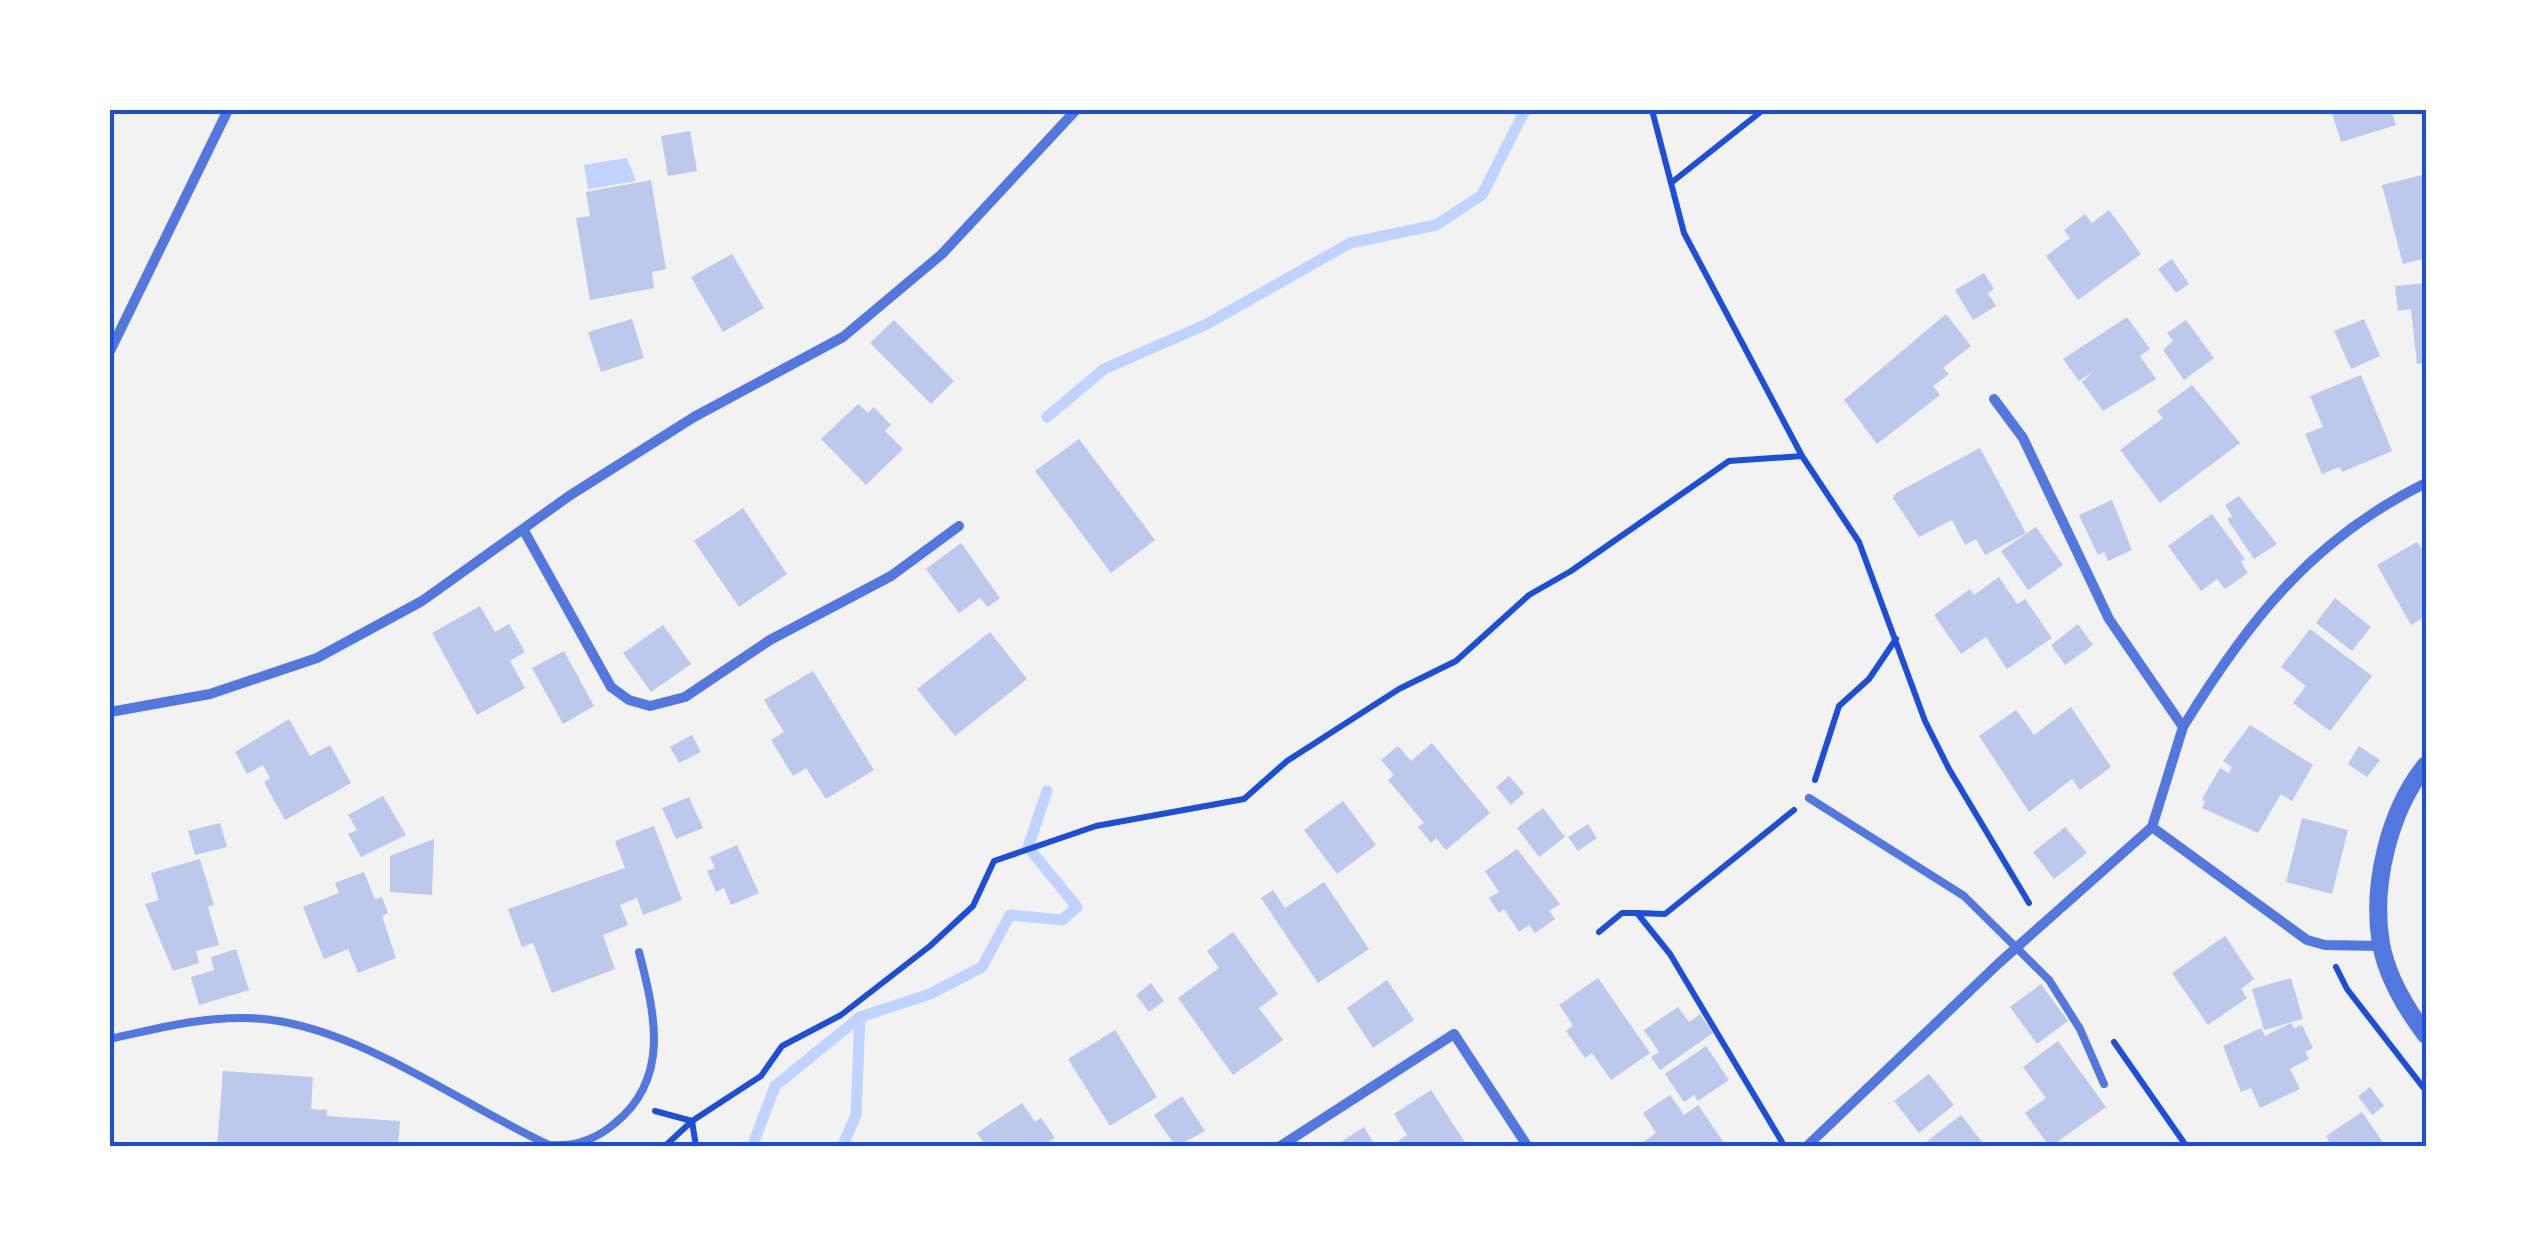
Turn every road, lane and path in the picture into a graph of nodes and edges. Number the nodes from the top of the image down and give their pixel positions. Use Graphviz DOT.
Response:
graph roads {
  1 [pos="228,110"];
  2 [pos="1076,110"];
  3 [pos="1652,110"];
  4 [pos="1763,110"];
  5 [pos="1670,182"];
  6 [pos="110,351"];
  7 [pos="1994,399"];
  8 [pos="1802,456"];
  9 [pos="2426,483"];
  10 [pos="959,526"];
  11 [pos="523,530"];
  12 [pos="1896,638"];
  13 [pos="110,712"];
  14 [pos="2183,727"];
  15 [pos="2426,765"];
  16 [pos="1809,798"];
  17 [pos="2152,827"];
  18 [pos="1637,913"];
  19 [pos="2042,926"];
  20 [pos="1599,932"];
  21 [pos="2325,945"];
  22 [pos="2381,946"];
  23 [pos="2015,949"];
  24 [pos="638,952"];
  25 [pos="2426,1035"];
  26 [pos="110,1040"];
  27 [pos="2104,1084"];
  28 [pos="2426,1092"];
  29 [pos="636,1106"];
  30 [pos="692,1122"];
  31 [pos="664,1147"];
  32 [pos="696,1147"];
  33 [pos="1279,1147"];
  34 [pos="1528,1147"];
  35 [pos="1786,1147"];
  36 [pos="1806,1147"];
  1 -- 6 [label="street"];
  2 -- 11 [label="street"];
  3 -- 5 [label="path"];
  4 -- 5 [label="path"];
  5 -- 8 [label="path"];
  7 -- 14 [label="street"];
  8 -- 12 [label="path"];
  8 -- 30 [label="path"];
  9 -- 14 [label="street"];
  10 -- 11 [label="street"];
  11 -- 13 [label="street"];
  12 -- 16 [label="path"];
  12 -- 19 [label="path"];
  14 -- 17 [label="street"];
  15 -- 22 [label="street"];
  16 -- 18 [label="path"];
  16 -- 23 [label="lane"];
  17 -- 19 [label="street"];
  17 -- 21 [label="street"];
  18 -- 20 [label="path"];
  18 -- 35 [label="path"];
  19 -- 23 [label="street"];
  21 -- 22 [label="street"];
  21 -- 28 [label="path"];
  22 -- 25 [label="street"];
  23 -- 27 [label="lane"];
  23 -- 36 [label="street"];
  24 -- 29 [label="lane"];
  26 -- 29 [label="lane"];
  29 -- 30 [label="path"];
  30 -- 31 [label="path"];
  30 -- 32 [label="path"];
  33 -- 34 [label="street"];
}
